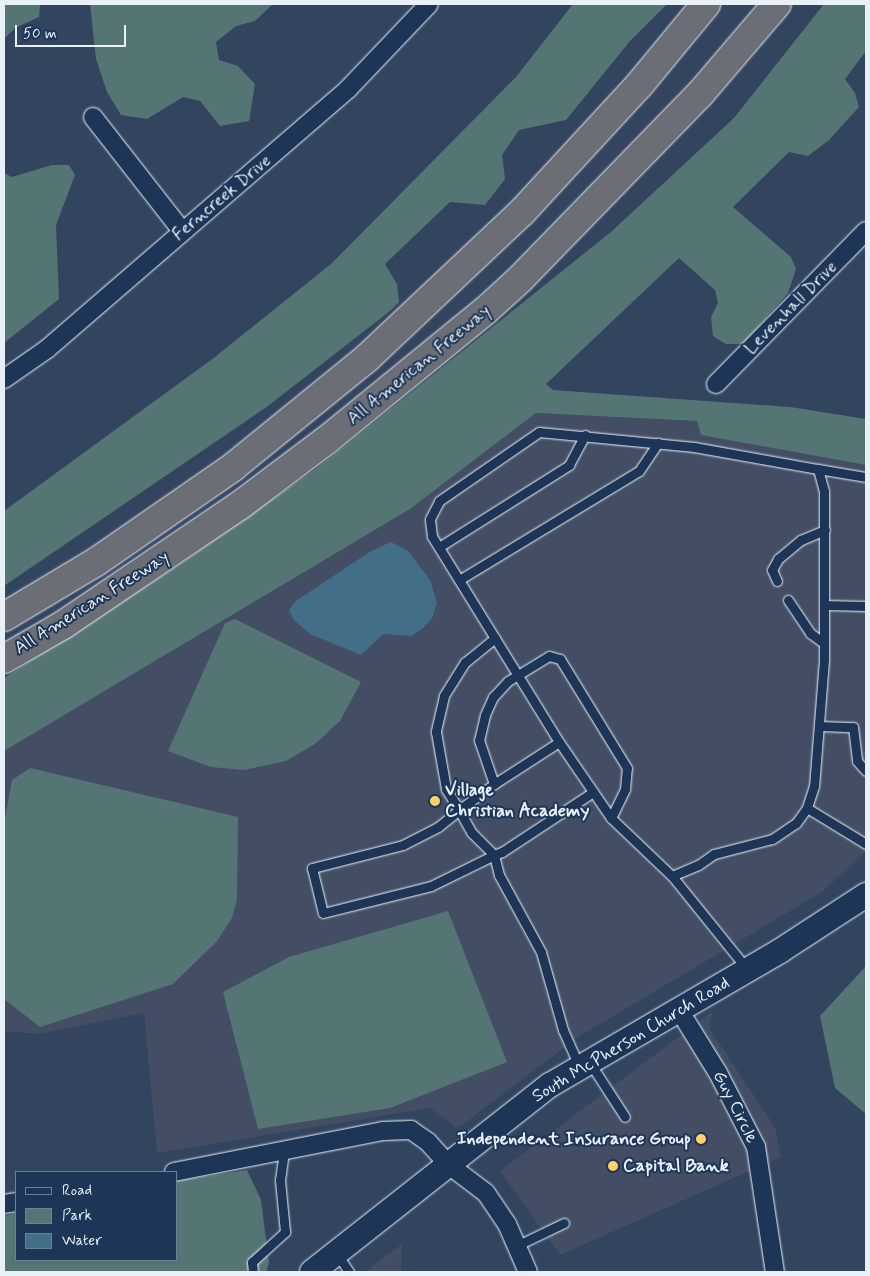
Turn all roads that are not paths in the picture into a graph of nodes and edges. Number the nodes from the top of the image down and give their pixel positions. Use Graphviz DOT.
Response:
graph roads {
  1 [pos="429,4"];
  2 [pos="706,4"];
  3 [pos="777,4"];
  4 [pos="94,117"];
  5 [pos="182,231"];
  6 [pos="864,237"];
  7 [pos="4,379"];
  8 [pos="716,384"];
  9 [pos="586,435"];
  10 [pos="658,443"];
  11 [pos="818,470"];
  12 [pos="866,477"];
  13 [pos="825,530"];
  14 [pos="439,547"];
  15 [pos="459,580"];
  16 [pos="777,581"];
  17 [pos="788,600"];
  18 [pos="824,605"];
  19 [pos="866,606"];
  20 [pos="4,617"];
  21 [pos="494,638"];
  22 [pos="824,643"];
  23 [pos="4,659"];
  24 [pos="518,674"];
  25 [pos="819,726"];
  26 [pos="559,742"];
  27 [pos="866,771"];
  28 [pos="494,784"];
  29 [pos="593,792"];
  30 [pos="808,808"];
  31 [pos="459,810"];
  32 [pos="611,818"];
  33 [pos="866,844"];
  34 [pos="494,854"];
  35 [pos="672,876"];
  36 [pos="866,896"];
  37 [pos="747,970"];
  38 [pos="679,1010"];
  39 [pos="585,1065"];
  40 [pos="625,1117"];
  41 [pos="284,1151"];
  42 [pos="449,1165"];
  43 [pos="178,1171"];
  44 [pos="564,1223"];
  45 [pos="518,1245"];
  46 [pos="343,1263"];
  47 [pos="253,1272"];
  48 [pos="312,1272"];
  49 [pos="528,1272"];
  50 [pos="775,1272"];
  1 -- 5 [label="street, Ferncreek Drive"];
  2 -- 20 [label="highway, All American Freeway"];
  3 -- 23 [label="highway, All American Freeway"];
  4 -- 5 [label="street"];
  5 -- 7 [label="street, Ferncreek Drive"];
  6 -- 8 [label="street, Levenhall Drive"];
  9 -- 10 [label="lane"];
  9 -- 14 [label="lane"];
  9 -- 14 [label="lane"];
  10 -- 11 [label="lane"];
  10 -- 15 [label="lane"];
  11 -- 12 [label="lane"];
  11 -- 13 [label="lane"];
  13 -- 16 [label="lane"];
  13 -- 18 [label="lane"];
  14 -- 15 [label="lane"];
  15 -- 21 [label="lane"];
  17 -- 22 [label="lane"];
  18 -- 19 [label="lane"];
  18 -- 22 [label="lane"];
  21 -- 24 [label="lane"];
  21 -- 31 [label="lane"];
  22 -- 25 [label="lane"];
  24 -- 26 [label="lane"];
  24 -- 28 [label="lane"];
  24 -- 32 [label="lane"];
  25 -- 27 [label="lane"];
  25 -- 30 [label="lane"];
  26 -- 28 [label="lane"];
  26 -- 29 [label="lane"];
  28 -- 31 [label="lane"];
  29 -- 32 [label="lane"];
  29 -- 34 [label="lane"];
  30 -- 33 [label="lane"];
  30 -- 35 [label="lane"];
  31 -- 34 [label="lane"];
  31 -- 34 [label="lane"];
  32 -- 35 [label="lane"];
  34 -- 39 [label="lane"];
  35 -- 37 [label="lane"];
  36 -- 37 [label="main road, South McPherson Church Road"];
  37 -- 38 [label="main road, South McPherson Church Road"];
  38 -- 39 [label="main road, South McPherson Church Road"];
  38 -- 50 [label="street, Guy Circle"];
  39 -- 40 [label="lane"];
  39 -- 42 [label="main road, South McPherson Church Road"];
  41 -- 42 [label="street"];
  41 -- 43 [label="street"];
  41 -- 47 [label="lane"];
  42 -- 45 [label="street"];
  42 -- 46 [label="main road, South McPherson Church Road"];
  44 -- 45 [label="lane"];
  45 -- 49 [label="street"];
  46 -- 48 [label="main road, South McPherson Church Road"];
}
